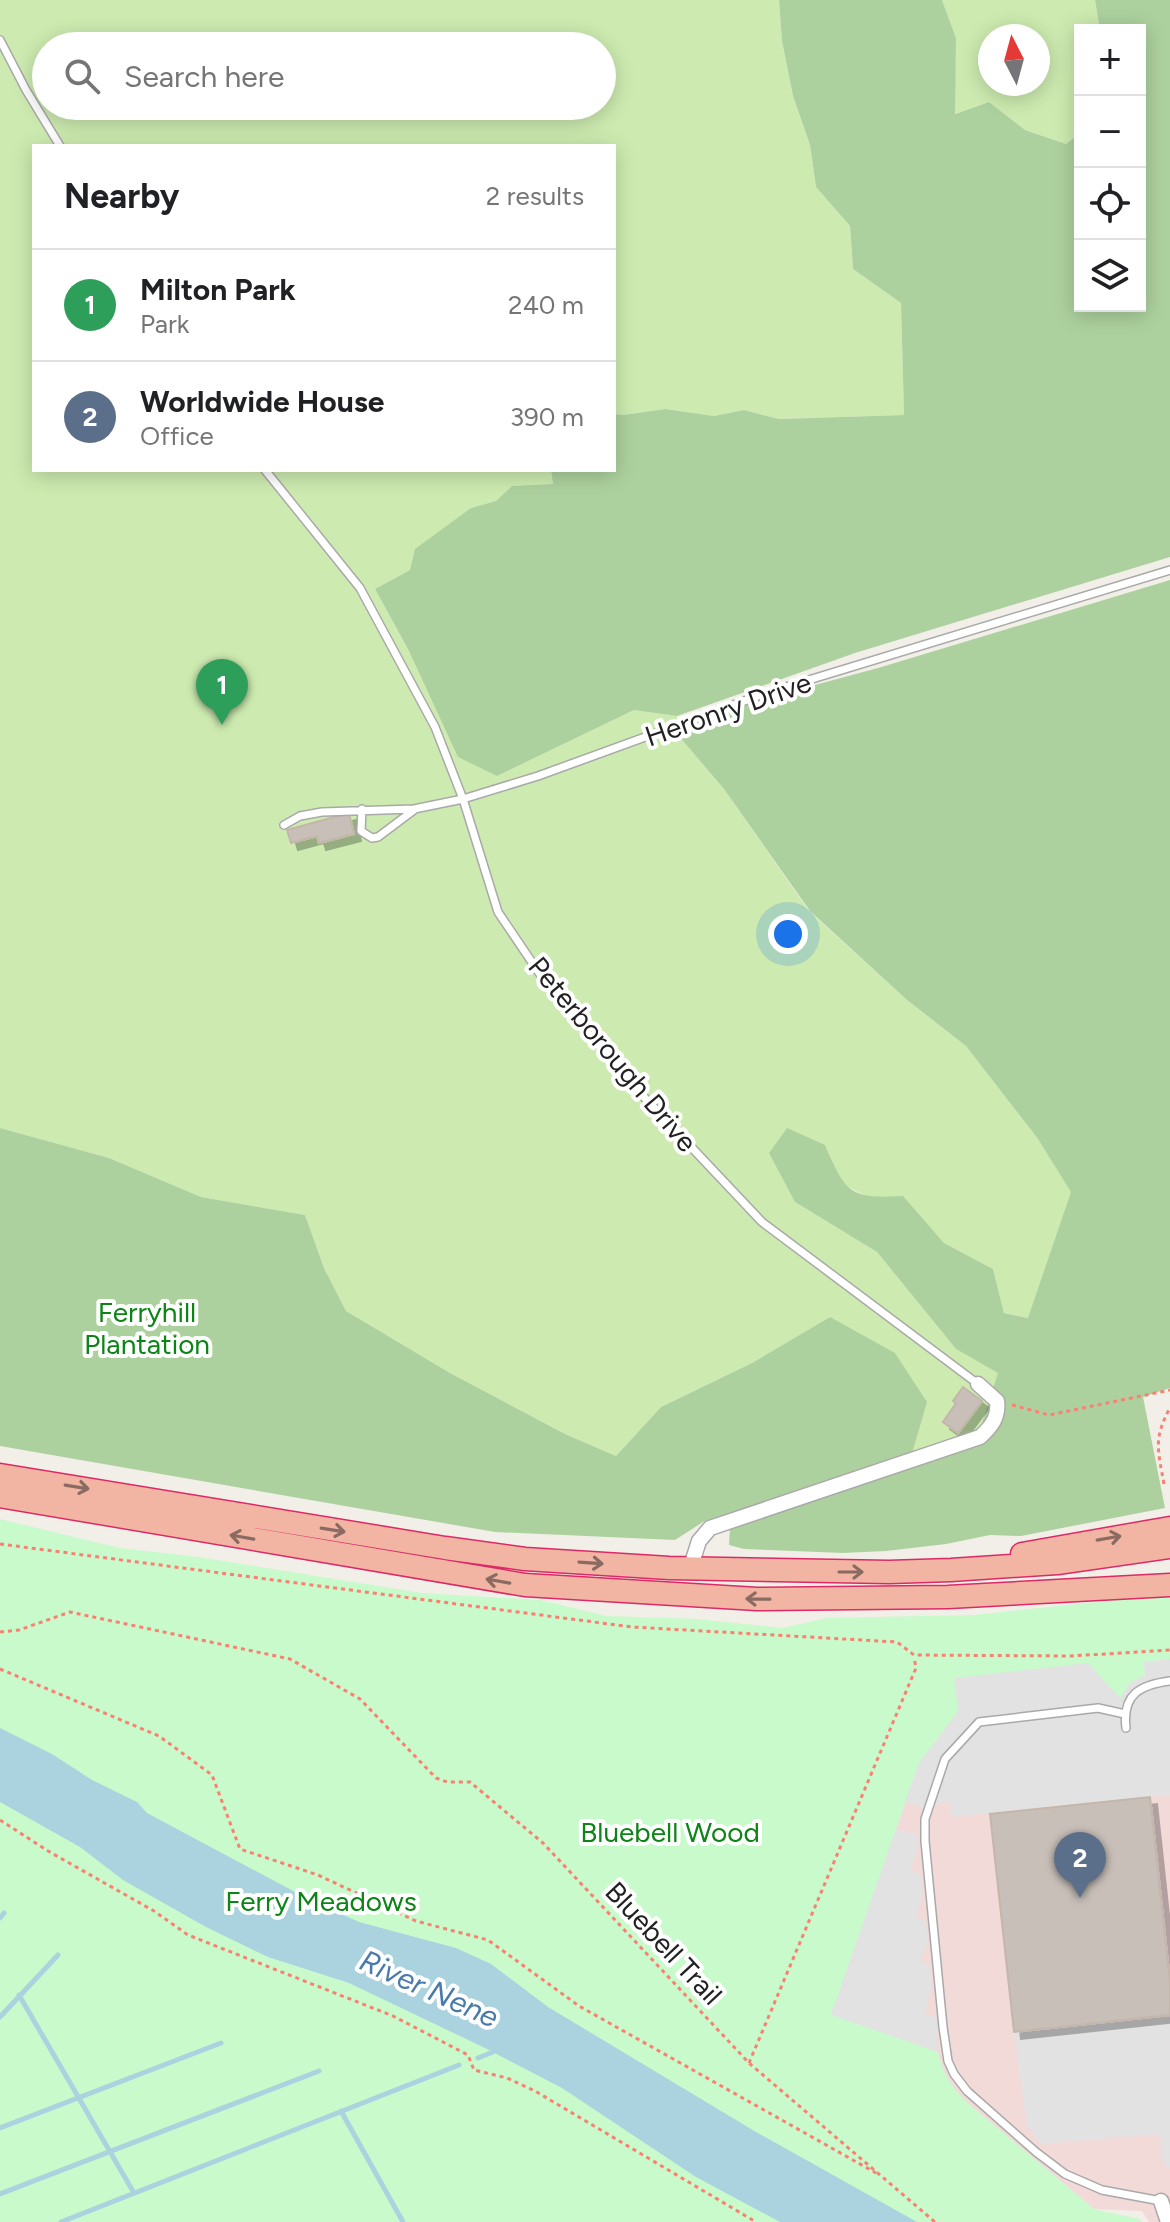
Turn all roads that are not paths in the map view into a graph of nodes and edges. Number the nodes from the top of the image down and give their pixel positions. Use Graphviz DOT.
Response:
graph roads {
  1 [pos="0,40"];
  2 [pos="32,100"];
  3 [pos="44,120"];
  4 [pos="59,144"];
  5 [pos="267,472"];
  6 [pos="1170,570"];
  7 [pos="463,799"];
  8 [pos="362,809"];
  9 [pos="414,809"];
  10 [pos="284,825"];
  11 [pos="978,1384"];
  12 [pos="0,1475"];
  13 [pos="0,1496"];
  14 [pos="1170,1528"];
  15 [pos="1170,1547"];
  16 [pos="690,1569"];
  17 [pos="951,1570"];
  18 [pos="1170,1573"];
  19 [pos="1170,1585"];
  20 [pos="948,1597"];
  21 [pos="1170,1681"];
  22 [pos="1125,1714"];
  23 [pos="1126,1728"];
  24 [pos="1161,2201"];
  25 [pos="1168,2222"];
  1 -- 2 [label="lane"];
  3 -- 4 [label="lane"];
  5 -- 7 [label="lane, Peterborough Drive"];
  6 -- 7 [label="lane, Heronry Drive"];
  7 -- 9 [label="lane, Heronry Drive"];
  7 -- 11 [label="lane, Peterborough Drive"];
  8 -- 9 [label="lane, Heronry Drive"];
  8 -- 9 [label="lane"];
  8 -- 10 [label="lane, Heronry Drive"];
  11 -- 16 [label="street"];
  12 -- 16 [label="highway, one-way"];
  20 -- 13 [label="highway, one-way"];
  17 -- 14 [label="highway, one-way"];
  15 -- 17 [label="highway"];
  16 -- 17 [label="highway, one-way"];
  18 -- 20 [label="highway"];
  19 -- 20 [label="highway"];
  21 -- 22 [label="lane"];
  22 -- 23 [label="lane"];
  22 -- 24 [label="lane"];
  24 -- 25 [label="street"];
}
